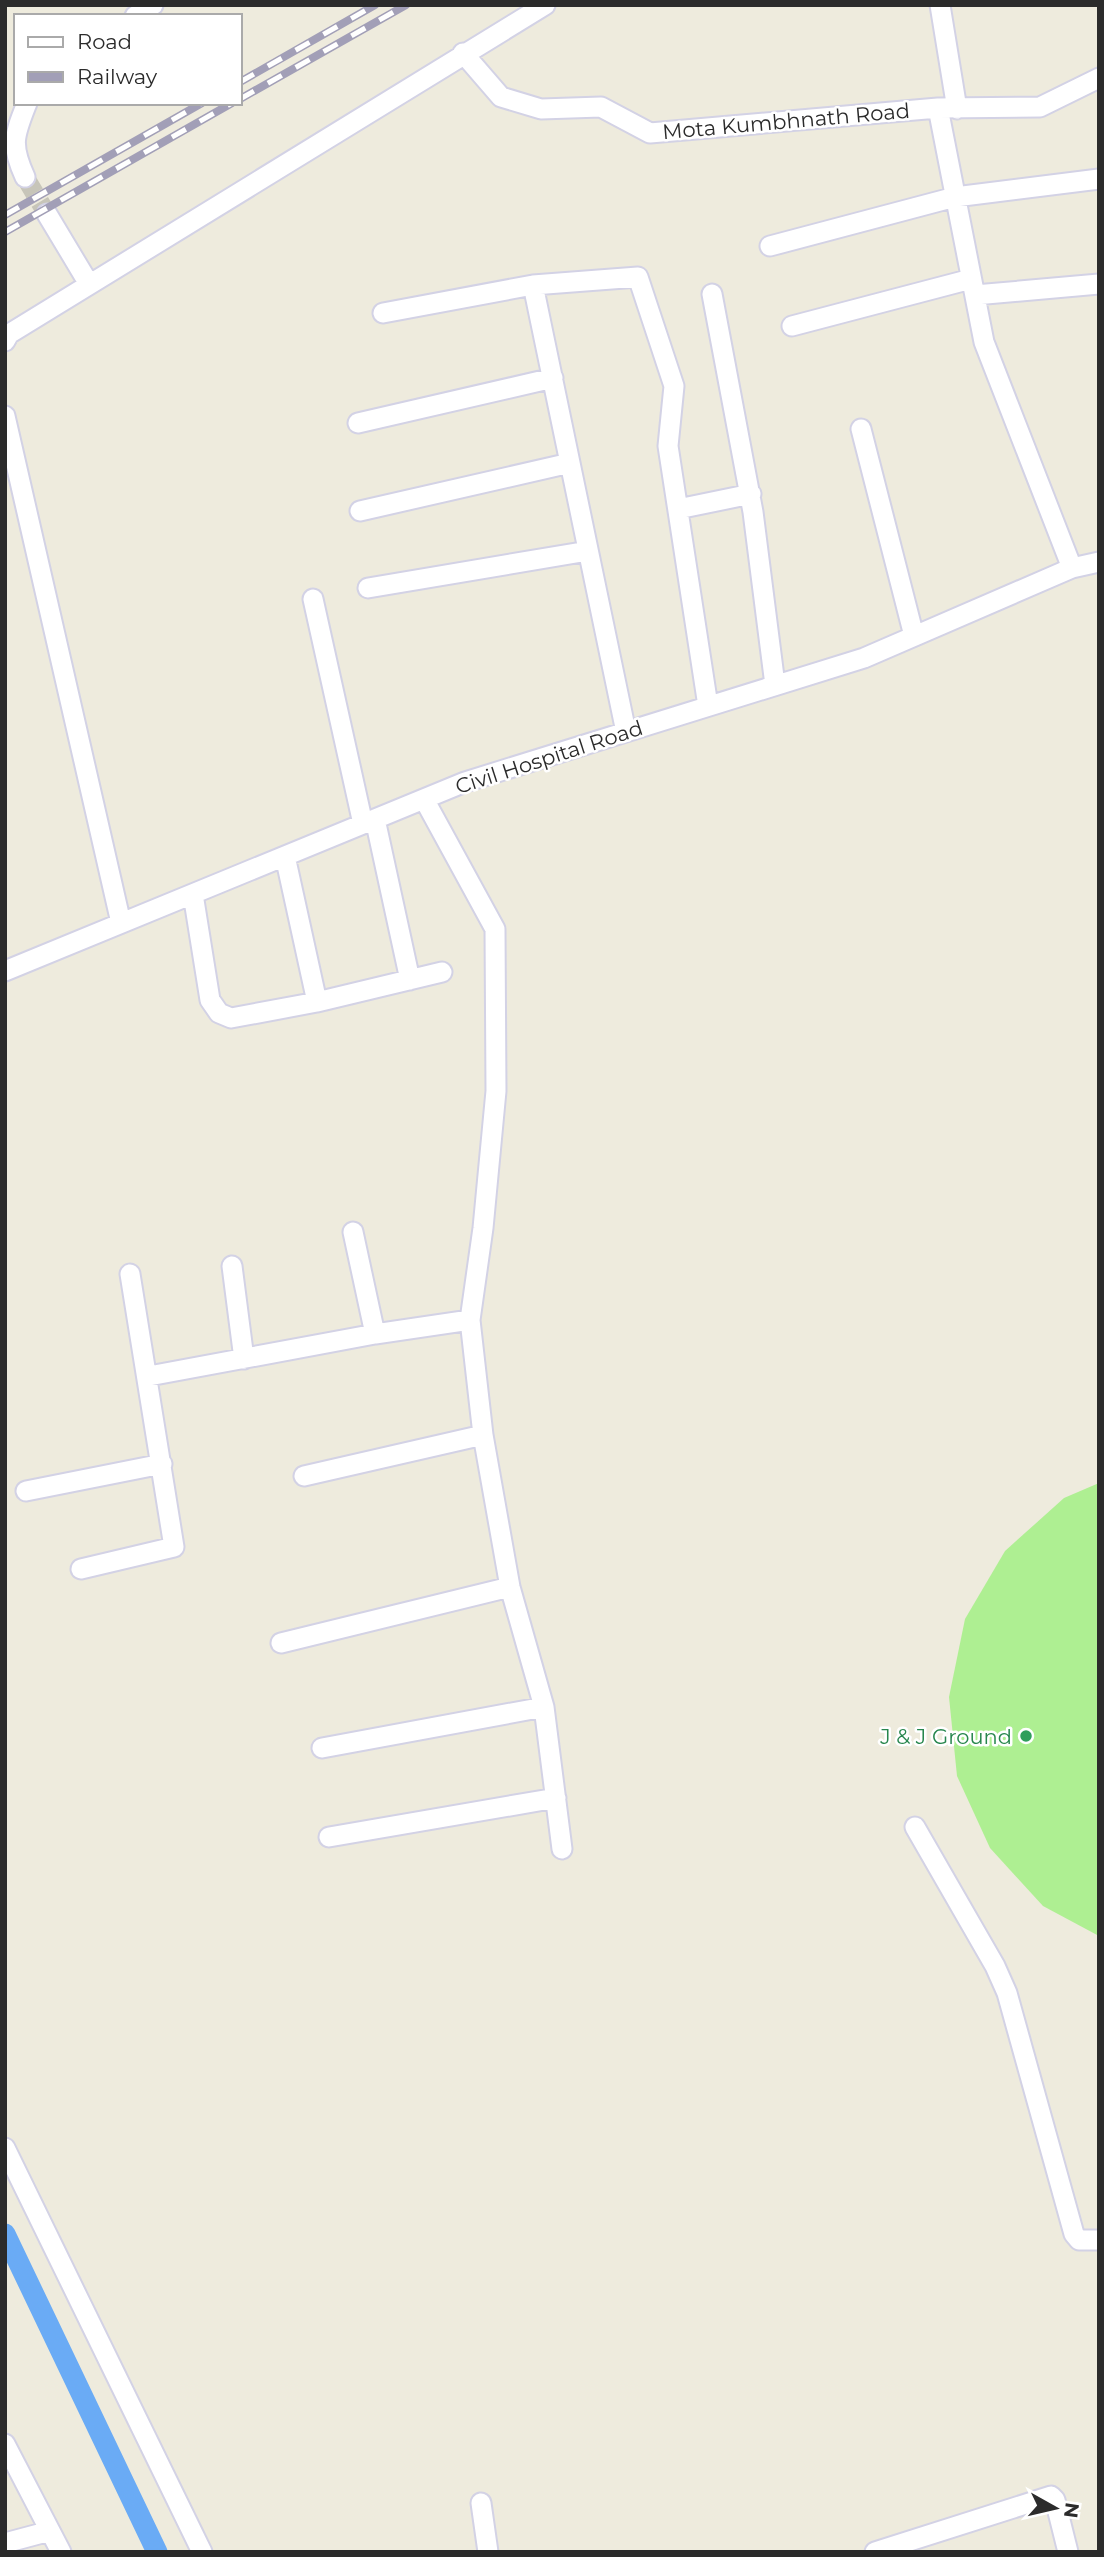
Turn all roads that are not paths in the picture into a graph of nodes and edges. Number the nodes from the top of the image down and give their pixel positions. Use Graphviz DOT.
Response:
graph roads {
  1 [pos="545,5"];
  2 [pos="940,5"];
  3 [pos="463,53"];
  4 [pos="1099,78"];
  5 [pos="26,105"];
  6 [pos="947,109"];
  7 [pos="25,177"];
  8 [pos="1099,179"];
  9 [pos="955,197"];
  10 [pos="47,214"];
  11 [pos="770,246"];
  12 [pos="89,284"];
  13 [pos="1099,284"];
  14 [pos="533,285"];
  15 [pos="973,287"];
  16 [pos="712,294"];
  17 [pos="383,313"];
  18 [pos="792,326"];
  19 [pos="5,341"];
  20 [pos="553,378"];
  21 [pos="5,416"];
  22 [pos="358,423"];
  23 [pos="861,429"];
  24 [pos="570,463"];
  25 [pos="751,494"];
  26 [pos="678,509"];
  27 [pos="360,511"];
  28 [pos="589,551"];
  29 [pos="1099,562"];
  30 [pos="1072,568"];
  31 [pos="368,588"];
  32 [pos="313,599"];
  33 [pos="914,636"];
  34 [pos="775,685"];
  35 [pos="708,706"];
  36 [pos="626,732"];
  37 [pos="424,799"];
  38 [pos="369,821"];
  39 [pos="285,856"];
  40 [pos="192,894"];
  41 [pos="121,923"];
  42 [pos="5,971"];
  43 [pos="442,972"];
  44 [pos="410,980"];
  45 [pos="317,1002"];
  46 [pos="353,1232"];
  47 [pos="232,1266"];
  48 [pos="130,1274"];
  49 [pos="470,1320"];
  50 [pos="375,1334"];
  51 [pos="244,1359"];
  52 [pos="149,1376"];
  53 [pos="483,1435"];
  54 [pos="162,1464"];
  55 [pos="304,1476"];
  56 [pos="26,1492"];
  57 [pos="81,1569"];
  58 [pos="510,1587"];
  59 [pos="281,1643"];
  60 [pos="544,1707"];
  61 [pos="322,1748"];
  62 [pos="556,1798"];
  63 [pos="915,1827"];
  64 [pos="329,1837"];
  65 [pos="562,1849"];
  66 [pos="5,2148"];
  67 [pos="1099,2240"];
  68 [pos="5,2444"];
  69 [pos="481,2502"];
  70 [pos="50,2531"];
  71 [pos="5,2543"];
  72 [pos="61,2552"];
  73 [pos="202,2552"];
  74 [pos="488,2552"];
  75 [pos="875,2552"];
  76 [pos="1068,2552"];
  1 -- 3 [label="street"];
  2 -- 6 [label="street"];
  3 -- 6 [label="street, Mota Kumbhnath Road"];
  3 -- 12 [label="street"];
  4 -- 6 [label="street, Mota Kumbhnath Road"];
  5 -- 7 [label="street"];
  6 -- 9 [label="street"];
  8 -- 9 [label="street"];
  9 -- 11 [label="street"];
  9 -- 15 [label="street"];
  10 -- 12 [label="street"];
  12 -- 19 [label="street"];
  13 -- 15 [label="street"];
  14 -- 17 [label="street"];
  14 -- 20 [label="street"];
  14 -- 26 [label="street"];
  15 -- 18 [label="street"];
  15 -- 30 [label="street"];
  16 -- 25 [label="street"];
  20 -- 22 [label="street"];
  20 -- 24 [label="street"];
  21 -- 41 [label="street"];
  23 -- 33 [label="street"];
  24 -- 27 [label="street"];
  24 -- 28 [label="street"];
  25 -- 26 [label="street"];
  25 -- 34 [label="street"];
  26 -- 35 [label="street"];
  28 -- 31 [label="street"];
  28 -- 36 [label="street"];
  29 -- 30 [label="street, Civil Hospital Road"];
  30 -- 33 [label="street, Civil Hospital Road"];
  32 -- 38 [label="street"];
  33 -- 34 [label="street, Civil Hospital Road"];
  34 -- 35 [label="street, Civil Hospital Road"];
  35 -- 36 [label="street, Civil Hospital Road"];
  36 -- 37 [label="street, Civil Hospital Road"];
  37 -- 38 [label="street, Civil Hospital Road"];
  37 -- 49 [label="street"];
  38 -- 39 [label="street, Civil Hospital Road"];
  38 -- 44 [label="street"];
  39 -- 40 [label="street, Civil Hospital Road"];
  39 -- 45 [label="street"];
  40 -- 41 [label="street, Civil Hospital Road"];
  40 -- 45 [label="street"];
  41 -- 42 [label="street, Civil Hospital Road"];
  43 -- 44 [label="street"];
  44 -- 45 [label="street"];
  46 -- 50 [label="street"];
  47 -- 51 [label="street"];
  48 -- 52 [label="street"];
  49 -- 50 [label="street"];
  49 -- 53 [label="street"];
  50 -- 51 [label="street"];
  51 -- 52 [label="street"];
  52 -- 54 [label="street"];
  53 -- 55 [label="street"];
  53 -- 58 [label="street"];
  54 -- 56 [label="street"];
  54 -- 57 [label="street"];
  58 -- 59 [label="street"];
  58 -- 60 [label="street"];
  60 -- 61 [label="street"];
  60 -- 62 [label="street"];
  62 -- 64 [label="street"];
  62 -- 65 [label="street"];
  63 -- 67 [label="street"];
  66 -- 73 [label="street"];
  68 -- 70 [label="street"];
  69 -- 74 [label="street"];
  70 -- 71 [label="street"];
  70 -- 72 [label="street"];
  75 -- 76 [label="street"];
}
